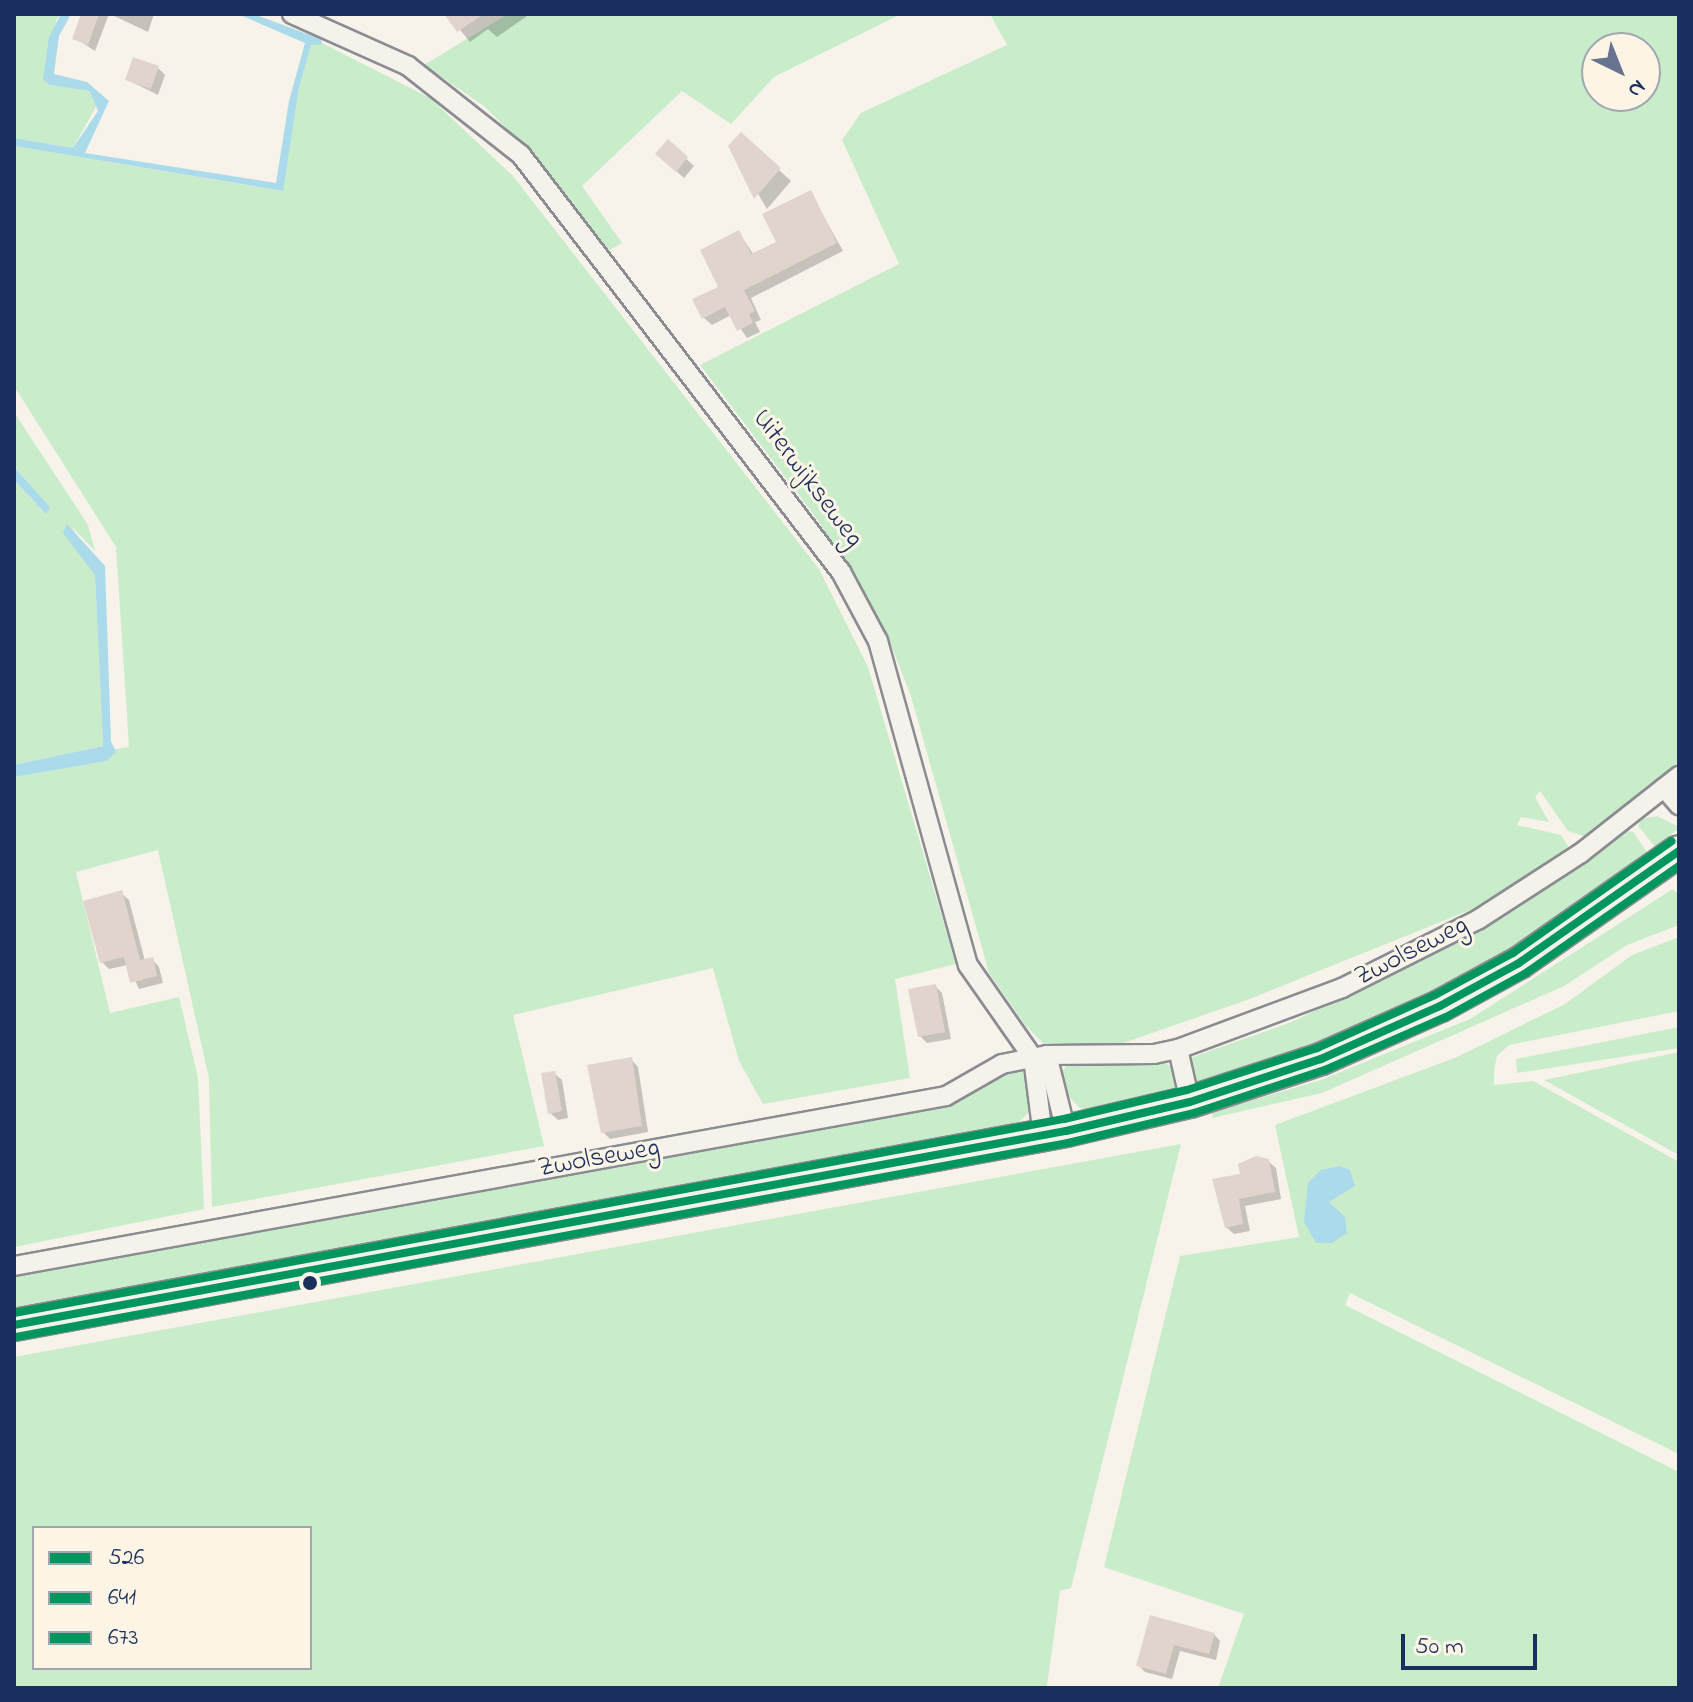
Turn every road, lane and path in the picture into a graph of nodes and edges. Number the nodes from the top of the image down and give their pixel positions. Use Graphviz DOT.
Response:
graph roads {
  1 [pos="292,14"];
  2 [pos="1672,782"];
  3 [pos="1679,805"];
  4 [pos="1679,851"];
  5 [pos="1178,1049"];
  6 [pos="1040,1056"];
  7 [pos="1190,1102"];
  8 [pos="1054,1133"];
  9 [pos="14,1266"];
  10 [pos="14,1325"];
  1 -- 6 [label="street, Uiterwijkseweg"];
  2 -- 3 [label="street"];
  2 -- 5 [label="street, Zwolseweg"];
  4 -- 7 [label="main road, Zwolseweg"];
  5 -- 6 [label="street, Zwolseweg"];
  5 -- 7 [label="street"];
  6 -- 8 [label="street, Uiterwijkseweg"];
  6 -- 9 [label="street, Zwolseweg"];
  7 -- 8 [label="main road, Zwolseweg"];
  8 -- 10 [label="main road, Zwolseweg"];
}
